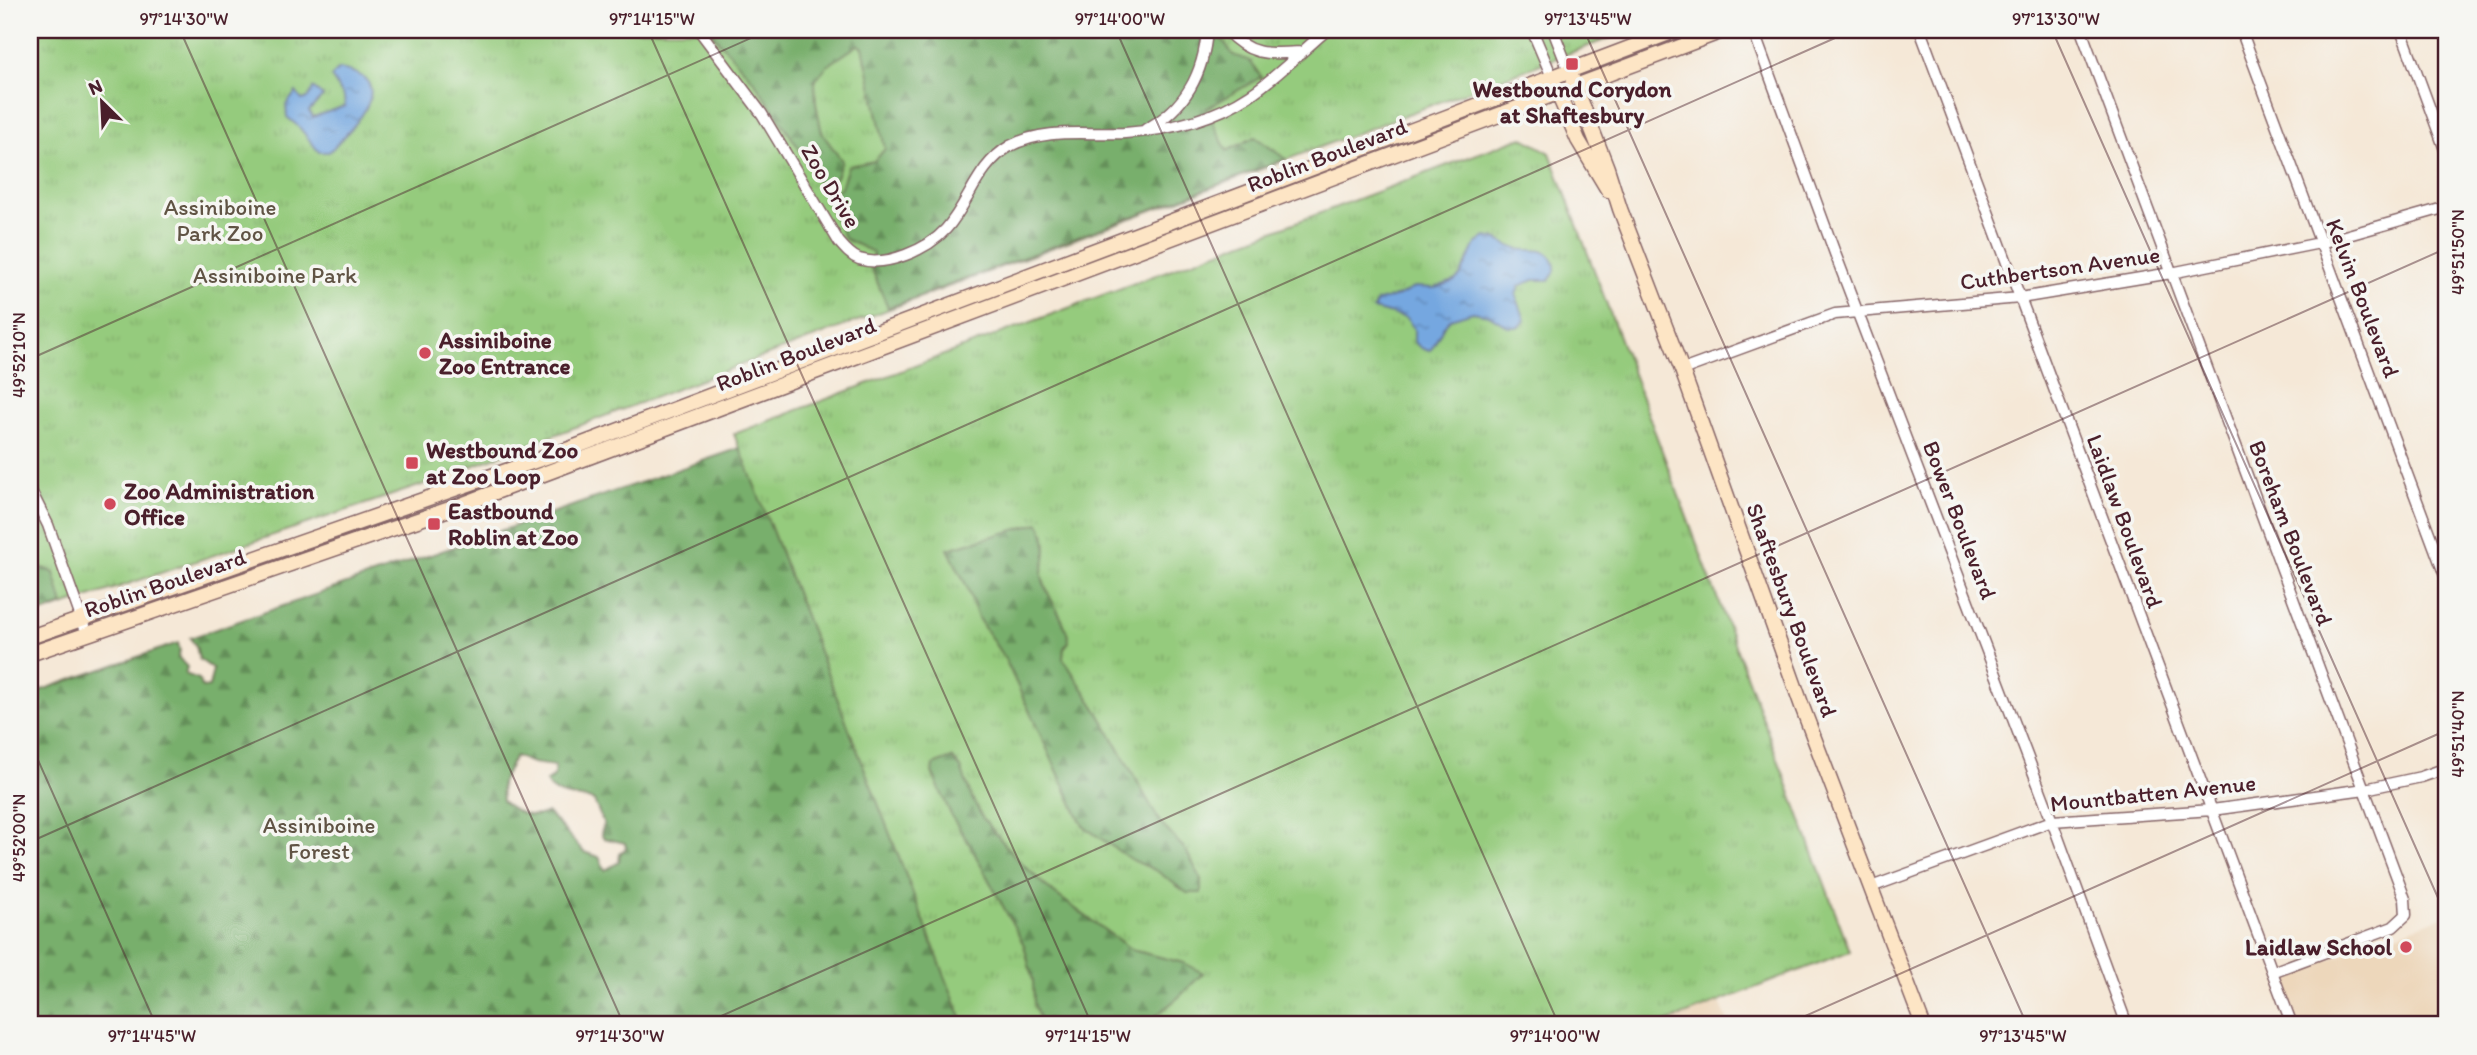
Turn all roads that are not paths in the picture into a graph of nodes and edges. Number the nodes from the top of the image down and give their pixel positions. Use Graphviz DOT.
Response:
graph roads {
  1 [pos="699,30"];
  2 [pos="1207,30"];
  3 [pos="1226,30"];
  4 [pos="1327,30"];
  5 [pos="1532,30"];
  6 [pos="1553,30"];
  7 [pos="1677,30"];
  8 [pos="1725,30"];
  9 [pos="1753,30"];
  10 [pos="1920,30"];
  11 [pos="2081,30"];
  12 [pos="2241,30"];
  13 [pos="2401,30"];
  14 [pos="1302,52"];
  15 [pos="1569,71"];
  16 [pos="1552,77"];
  17 [pos="1575,86"];
  18 [pos="1557,92"];
  19 [pos="1140,131"];
  20 [pos="2447,155"];
  21 [pos="2447,207"];
  22 [pos="1620,209"];
  23 [pos="2320,243"];
  24 [pos="2171,273"];
  25 [pos="2020,298"];
  26 [pos="1858,312"];
  27 [pos="1682,370"];
  28 [pos="30,489"];
  29 [pos="2447,581"];
  30 [pos="82,619"];
  31 [pos="87,634"];
  32 [pos="30,637"];
  33 [pos="30,654"];
  34 [pos="2447,768"];
  35 [pos="2365,789"];
  36 [pos="2212,810"];
  37 [pos="2052,821"];
  38 [pos="1871,887"];
  39 [pos="2272,972"];
  40 [pos="1923,1025"];
  41 [pos="2127,1025"];
  42 [pos="2292,1025"];
  1 -- 19 [label="street, Zoo Drive"];
  2 -- 19 [label="street"];
  3 -- 14 [label="street"];
  4 -- 14 [label="street"];
  5 -- 16 [label="street"];
  6 -- 15 [label="street"];
  7 -- 15 [label="main road, Roblin Boulevard"];
  8 -- 17 [label="main road, Roblin Boulevard"];
  9 -- 26 [label="street, Bower Boulevard"];
  10 -- 25 [label="street, Laidlaw Boulevard"];
  11 -- 24 [label="street, Boreham Boulevard"];
  12 -- 23 [label="street, Kelvin Boulevard"];
  13 -- 20 [label="street"];
  14 -- 19 [label="street"];
  15 -- 16 [label="main road, Roblin Boulevard"];
  15 -- 17 [label="main road, Shaftesbury Boulevard"];
  16 -- 18 [label="main road, Shaftesbury Boulevard"];
  16 -- 30 [label="main road, Roblin Boulevard"];
  17 -- 18 [label="main road, Roblin Boulevard"];
  17 -- 22 [label="main road, Shaftesbury Boulevard"];
  18 -- 22 [label="main road, Shaftesbury Boulevard"];
  18 -- 31 [label="main road, Roblin Boulevard"];
  21 -- 23 [label="street, Cuthbertson Avenue"];
  22 -- 27 [label="main road, Shaftesbury Boulevard"];
  23 -- 24 [label="street, Cuthbertson Avenue"];
  23 -- 29 [label="street, Kelvin Boulevard"];
  24 -- 25 [label="street, Cuthbertson Avenue"];
  24 -- 35 [label="street, Boreham Boulevard"];
  25 -- 26 [label="street, Cuthbertson Avenue"];
  25 -- 36 [label="street, Laidlaw Boulevard"];
  26 -- 27 [label="street, Cuthbertson Avenue"];
  26 -- 37 [label="street, Bower Boulevard"];
  27 -- 38 [label="main road, Shaftesbury Boulevard"];
  28 -- 30 [label="street"];
  30 -- 31 [label="street"];
  30 -- 32 [label="main road, Roblin Boulevard"];
  31 -- 33 [label="main road, Roblin Boulevard"];
  34 -- 35 [label="street, Mountbatten Avenue"];
  35 -- 36 [label="street, Mountbatten Avenue"];
  35 -- 39 [label="street, Boreham Boulevard"];
  36 -- 37 [label="street, Mountbatten Avenue"];
  36 -- 39 [label="street, Laidlaw Boulevard"];
  37 -- 38 [label="street, Mountbatten Avenue"];
  37 -- 41 [label="street, Bower Boulevard"];
  38 -- 40 [label="main road, Shaftesbury Boulevard"];
  39 -- 42 [label="street, Laidlaw Boulevard"];
}
